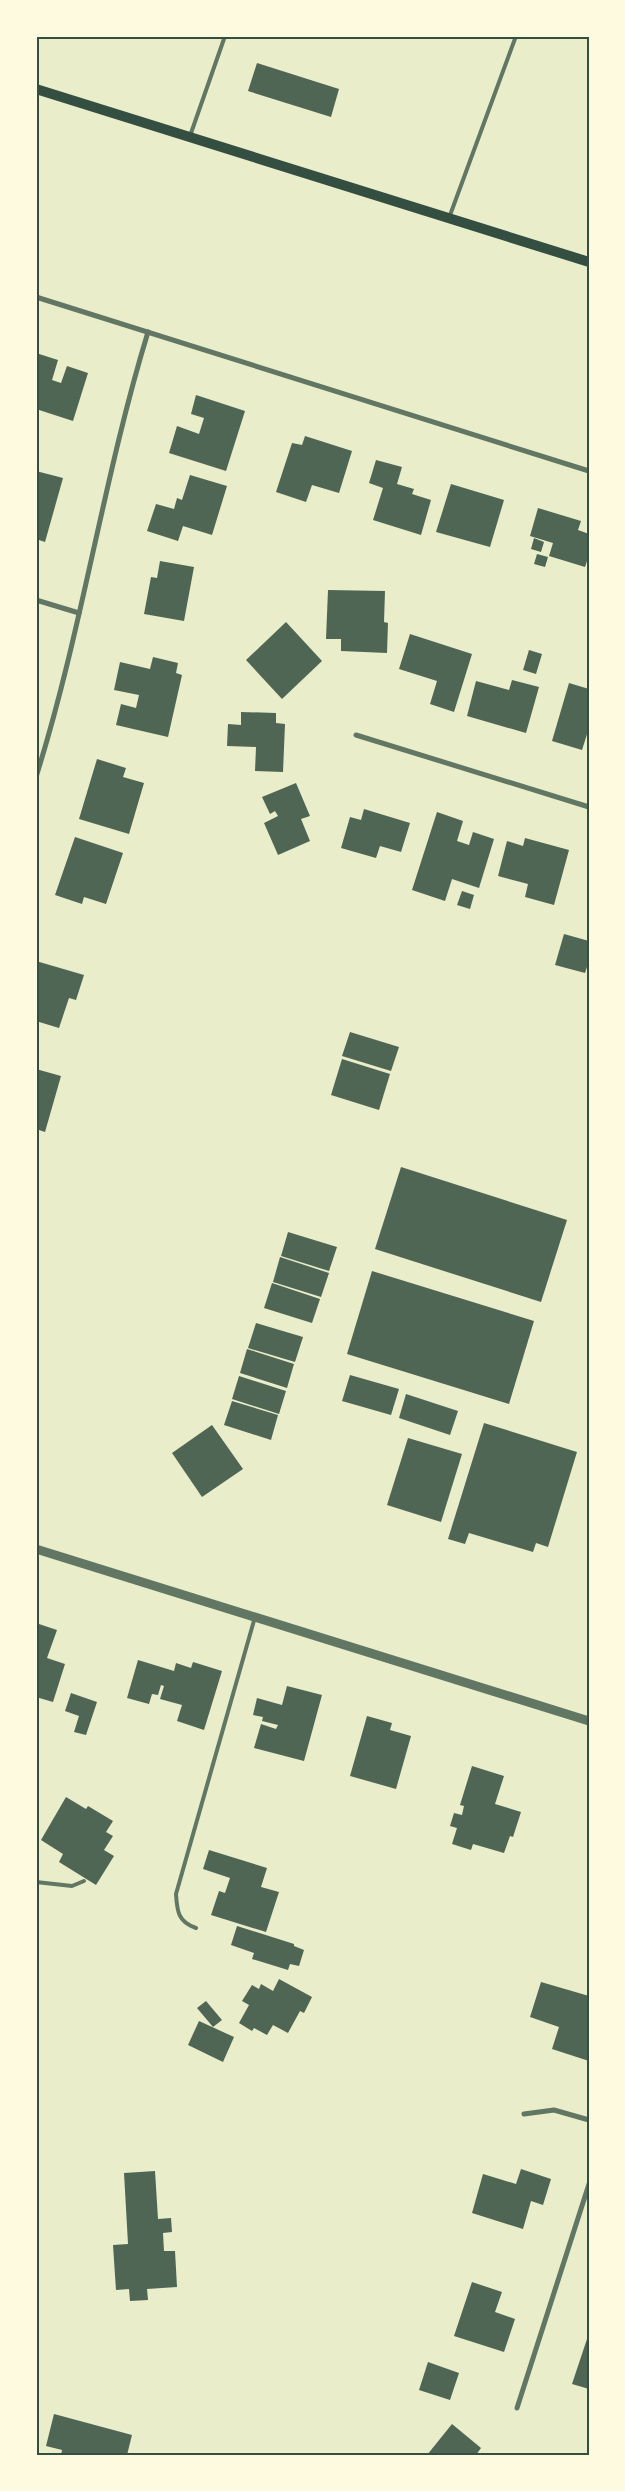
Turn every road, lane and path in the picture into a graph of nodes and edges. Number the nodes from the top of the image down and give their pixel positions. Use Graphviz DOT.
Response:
graph roads {
  1 [pos="225,36"];
  2 [pos="516,36"];
  3 [pos="36,89"];
  4 [pos="190,136"];
  5 [pos="449,218"];
  6 [pos="589,262"];
  7 [pos="36,297"];
  8 [pos="148,332"];
  9 [pos="589,471"];
  10 [pos="36,600"];
  11 [pos="79,613"];
  12 [pos="356,735"];
  13 [pos="36,778"];
  14 [pos="589,807"];
  15 [pos="36,1549"];
  16 [pos="255,1617"];
  17 [pos="589,1721"];
  18 [pos="84,1881"];
  19 [pos="36,1882"];
  20 [pos="196,1928"];
  21 [pos="524,2114"];
  22 [pos="589,2120"];
  23 [pos="589,2184"];
  24 [pos="517,2408"];
  1 -- 4 [label="lane"];
  2 -- 5 [label="lane"];
  3 -- 4 [label="main road"];
  4 -- 5 [label="main road"];
  5 -- 6 [label="main road"];
  7 -- 8 [label="street"];
  8 -- 9 [label="street"];
  8 -- 11 [label="street"];
  10 -- 11 [label="street"];
  11 -- 13 [label="street"];
  12 -- 14 [label="street"];
  15 -- 16 [label="street"];
  16 -- 17 [label="street"];
  16 -- 20 [label="lane"];
  18 -- 19 [label="lane"];
  21 -- 22 [label="street"];
  23 -- 24 [label="street"];
}
